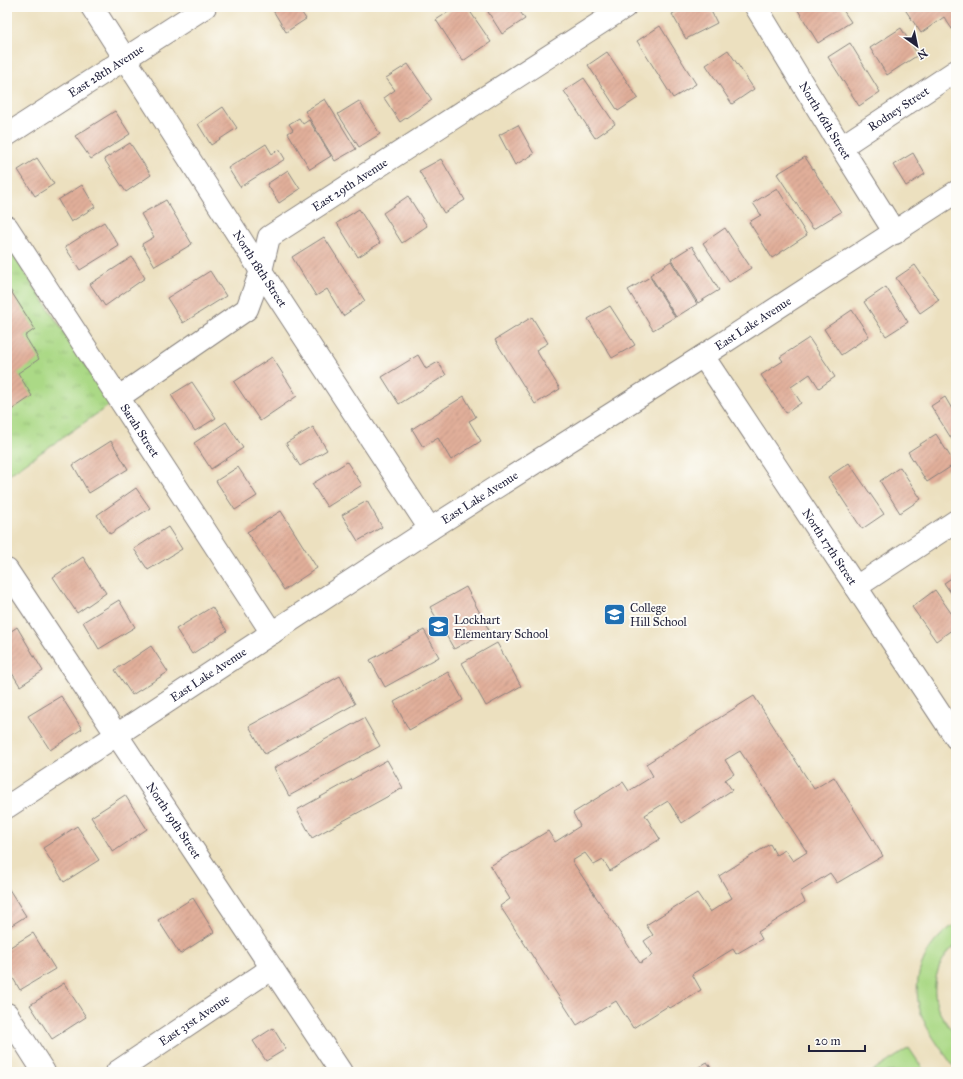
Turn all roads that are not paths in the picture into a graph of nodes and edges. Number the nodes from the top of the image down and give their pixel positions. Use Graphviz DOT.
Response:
graph roads {
  1 [pos="92,7"];
  2 [pos="205,7"];
  3 [pos="625,7"];
  4 [pos="756,7"];
  5 [pos="126,58"];
  6 [pos="956,71"];
  7 [pos="7,135"];
  8 [pos="841,147"];
  9 [pos="956,192"];
  10 [pos="7,227"];
  11 [pos="895,233"];
  12 [pos="261,271"];
  13 [pos="703,356"];
  14 [pos="119,398"];
  15 [pos="956,521"];
  16 [pos="430,529"];
  17 [pos="7,570"];
  18 [pos="856,587"];
  19 [pos="272,633"];
  20 [pos="116,735"];
  21 [pos="956,738"];
  22 [pos="7,807"];
  23 [pos="272,968"];
  24 [pos="7,1014"];
  25 [pos="44,1072"];
  26 [pos="117,1072"];
  27 [pos="342,1072"];
  1 -- 5 [label="street, North 18th Street"];
  2 -- 5 [label="street, East 28th Avenue"];
  3 -- 12 [label="street, East 29th Avenue"];
  4 -- 8 [label="street, North 16th Street"];
  5 -- 7 [label="street, East 28th Avenue"];
  5 -- 12 [label="street, North 18th Street"];
  6 -- 8 [label="street, Rodney Street"];
  8 -- 11 [label="street, North 16th Street"];
  9 -- 11 [label="street, East Lake Avenue"];
  10 -- 14 [label="street, Sarah Street"];
  11 -- 13 [label="street, East Lake Avenue"];
  12 -- 14 [label="street, East 29th Avenue"];
  12 -- 16 [label="street, North 18th Street"];
  13 -- 16 [label="street, East Lake Avenue"];
  13 -- 18 [label="street, North 17th Street"];
  14 -- 19 [label="street, Sarah Street"];
  15 -- 18 [label="street"];
  16 -- 19 [label="street, East Lake Avenue"];
  17 -- 20 [label="street, North 19th Street"];
  18 -- 21 [label="street, North 17th Street"];
  19 -- 20 [label="street, East Lake Avenue"];
  20 -- 22 [label="street, East Lake Avenue"];
  20 -- 23 [label="street, North 19th Street"];
  23 -- 26 [label="street, East 31st Avenue"];
  23 -- 27 [label="street, North 19th Street"];
  24 -- 25 [label="street"];
}
